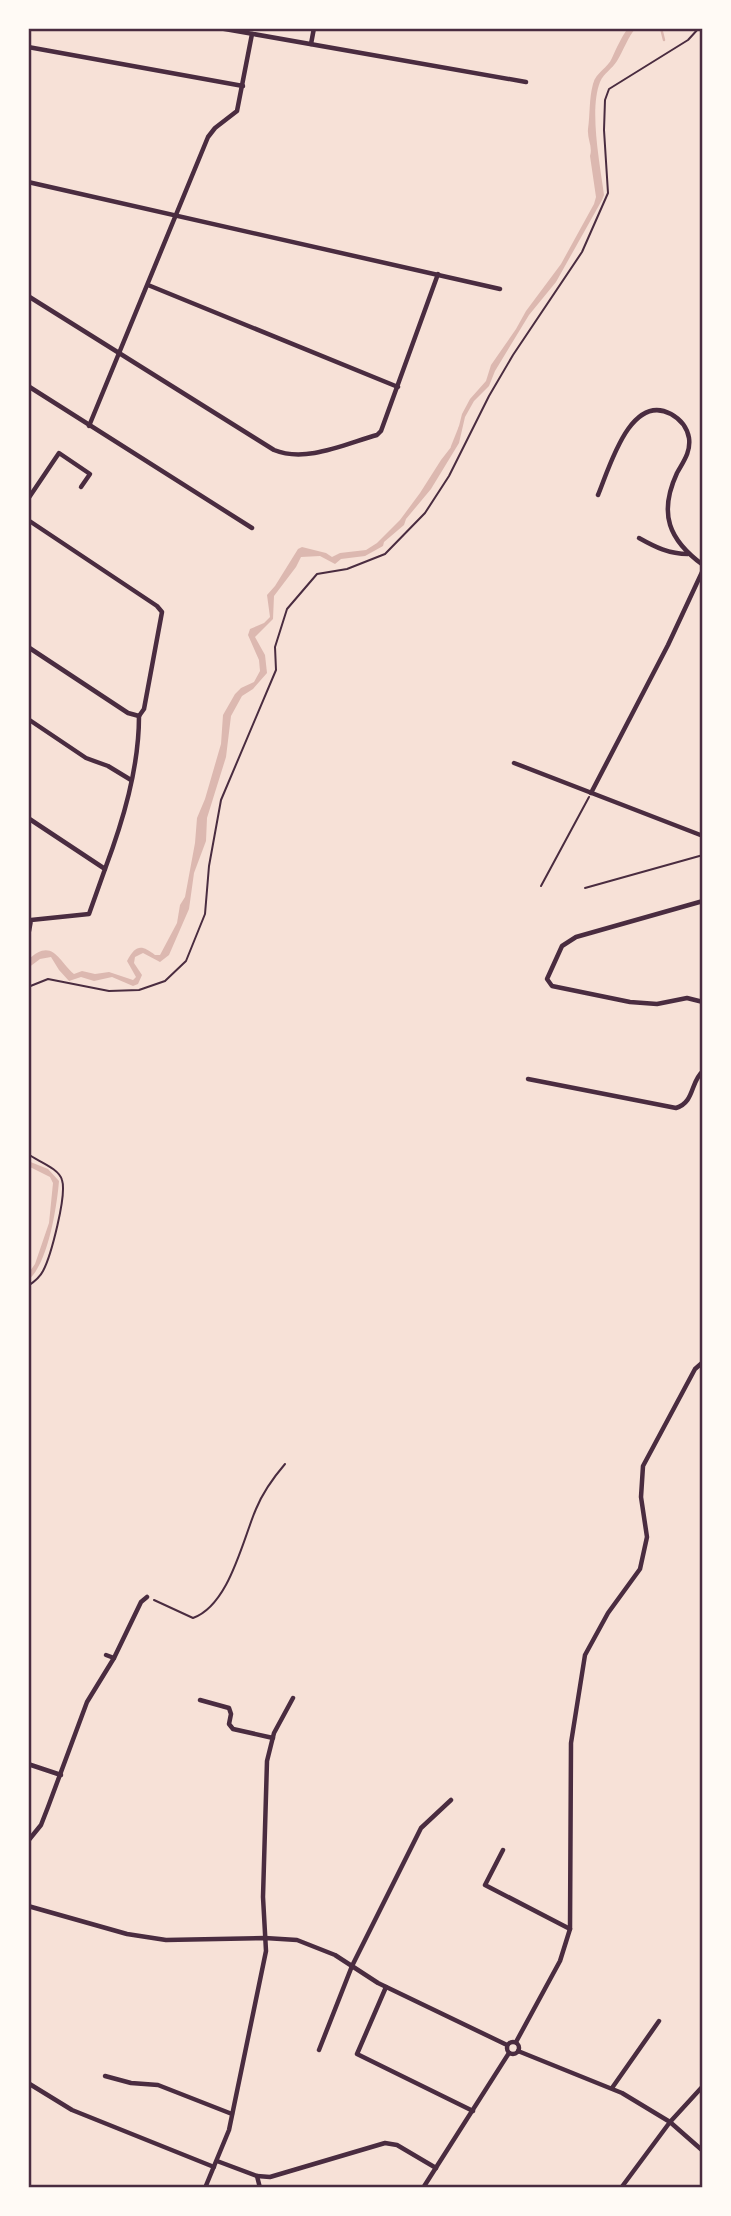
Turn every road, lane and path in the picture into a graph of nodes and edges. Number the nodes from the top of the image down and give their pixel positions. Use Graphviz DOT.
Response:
graph roads {
  1 [pos="219,28"];
  2 [pos="314,28"];
  3 [pos="699,28"];
  4 [pos="252,34"];
  5 [pos="311,44"];
  6 [pos="28,47"];
  7 [pos="526,82"];
  8 [pos="243,86"];
  9 [pos="28,181"];
  10 [pos="177,215"];
  11 [pos="438,274"];
  12 [pos="148,285"];
  13 [pos="500,289"];
  14 [pos="28,296"];
  15 [pos="120,354"];
  16 [pos="28,386"];
  17 [pos="398,387"];
  18 [pos="89,426"];
  19 [pos="81,487"];
  20 [pos="598,495"];
  21 [pos="28,499"];
  22 [pos="28,520"];
  23 [pos="252,528"];
  24 [pos="639,538"];
  25 [pos="688,554"];
  26 [pos="703,571"];
  27 [pos="28,647"];
  28 [pos="139,716"];
  29 [pos="28,719"];
  30 [pos="514,763"];
  31 [pos="131,780"];
  32 [pos="591,793"];
  33 [pos="28,818"];
  34 [pos="703,836"];
  35 [pos="703,855"];
  36 [pos="105,869"];
  37 [pos="541,886"];
  38 [pos="585,888"];
  39 [pos="703,901"];
  40 [pos="29,930"];
  41 [pos="28,987"];
  42 [pos="703,1002"];
  43 [pos="703,1071"];
  44 [pos="528,1079"];
  45 [pos="28,1154"];
  46 [pos="28,1286"];
  47 [pos="702,1364"];
  48 [pos="285,1464"];
  49 [pos="147,1597"];
  50 [pos="106,1655"];
  51 [pos="114,1658"];
  52 [pos="293,1698"];
  53 [pos="200,1700"];
  54 [pos="273,1738"];
  55 [pos="28,1764"];
  56 [pos="61,1775"];
  57 [pos="451,1800"];
  58 [pos="28,1841"];
  59 [pos="503,1850"];
  60 [pos="28,1906"];
  61 [pos="570,1928"];
  62 [pos="265,1938"];
  63 [pos="352,1966"];
  64 [pos="386,1987"];
  65 [pos="659,2021"];
  66 [pos="516,2042"];
  67 [pos="507,2045"];
  68 [pos="319,2050"];
  69 [pos="518,2051"];
  70 [pos="509,2053"];
  71 [pos="105,2076"];
  72 [pos="28,2083"];
  73 [pos="703,2087"];
  74 [pos="612,2088"];
  75 [pos="473,2110"];
  76 [pos="232,2114"];
  77 [pos="670,2122"];
  78 [pos="703,2151"];
  79 [pos="216,2164"];
  80 [pos="436,2168"];
  81 [pos="257,2176"];
  82 [pos="205,2188"];
  83 [pos="260,2188"];
  84 [pos="423,2188"];
  85 [pos="621,2188"];
  1 -- 4 [label="street"];
  2 -- 5 [label="street"];
  3 -- 41 [label="path"];
  4 -- 5 [label="street"];
  4 -- 8 [label="street"];
  5 -- 7 [label="street"];
  6 -- 8 [label="street"];
  8 -- 10 [label="street"];
  9 -- 10 [label="street"];
  10 -- 11 [label="street"];
  10 -- 12 [label="street"];
  11 -- 13 [label="street"];
  11 -- 17 [label="street"];
  12 -- 15 [label="street"];
  12 -- 17 [label="street"];
  14 -- 15 [label="street"];
  15 -- 17 [label="street"];
  15 -- 18 [label="street"];
  16 -- 18 [label="street"];
  18 -- 23 [label="street"];
  19 -- 21 [label="street"];
  20 -- 25 [label="street"];
  22 -- 28 [label="street"];
  24 -- 25 [label="street"];
  25 -- 26 [label="street"];
  26 -- 32 [label="street"];
  27 -- 28 [label="street"];
  28 -- 31 [label="street"];
  29 -- 31 [label="street"];
  30 -- 32 [label="street"];
  31 -- 36 [label="street"];
  32 -- 34 [label="street"];
  32 -- 37 [label="path"];
  33 -- 36 [label="street"];
  35 -- 38 [label="path"];
  36 -- 40 [label="street"];
  39 -- 42 [label="street"];
  43 -- 44 [label="street"];
  45 -- 46 [label="path"];
  47 -- 61 [label="street"];
  48 -- 49 [label="path"];
  49 -- 51 [label="street"];
  50 -- 51 [label="street"];
  51 -- 56 [label="street"];
  52 -- 54 [label="street"];
  53 -- 54 [label="street"];
  54 -- 62 [label="street"];
  55 -- 56 [label="street"];
  56 -- 58 [label="street"];
  57 -- 63 [label="street"];
  59 -- 61 [label="street"];
  60 -- 62 [label="street"];
  61 -- 66 [label="street"];
  62 -- 63 [label="street"];
  62 -- 76 [label="street"];
  63 -- 64 [label="street"];
  63 -- 68 [label="street"];
  64 -- 67 [label="street"];
  64 -- 75 [label="street"];
  65 -- 74 [label="street"];
  66 -- 67 [label="street"];
  66 -- 69 [label="street"];
  67 -- 70 [label="street"];
  69 -- 70 [label="street"];
  69 -- 74 [label="street"];
  70 -- 75 [label="street"];
  71 -- 76 [label="street"];
  72 -- 79 [label="street"];
  73 -- 77 [label="street"];
  74 -- 77 [label="street"];
  75 -- 80 [label="street"];
  76 -- 79 [label="street"];
  77 -- 78 [label="street"];
  77 -- 85 [label="street"];
  79 -- 81 [label="street"];
  79 -- 82 [label="street"];
  80 -- 81 [label="street"];
  80 -- 84 [label="street"];
  81 -- 83 [label="street"];
}
